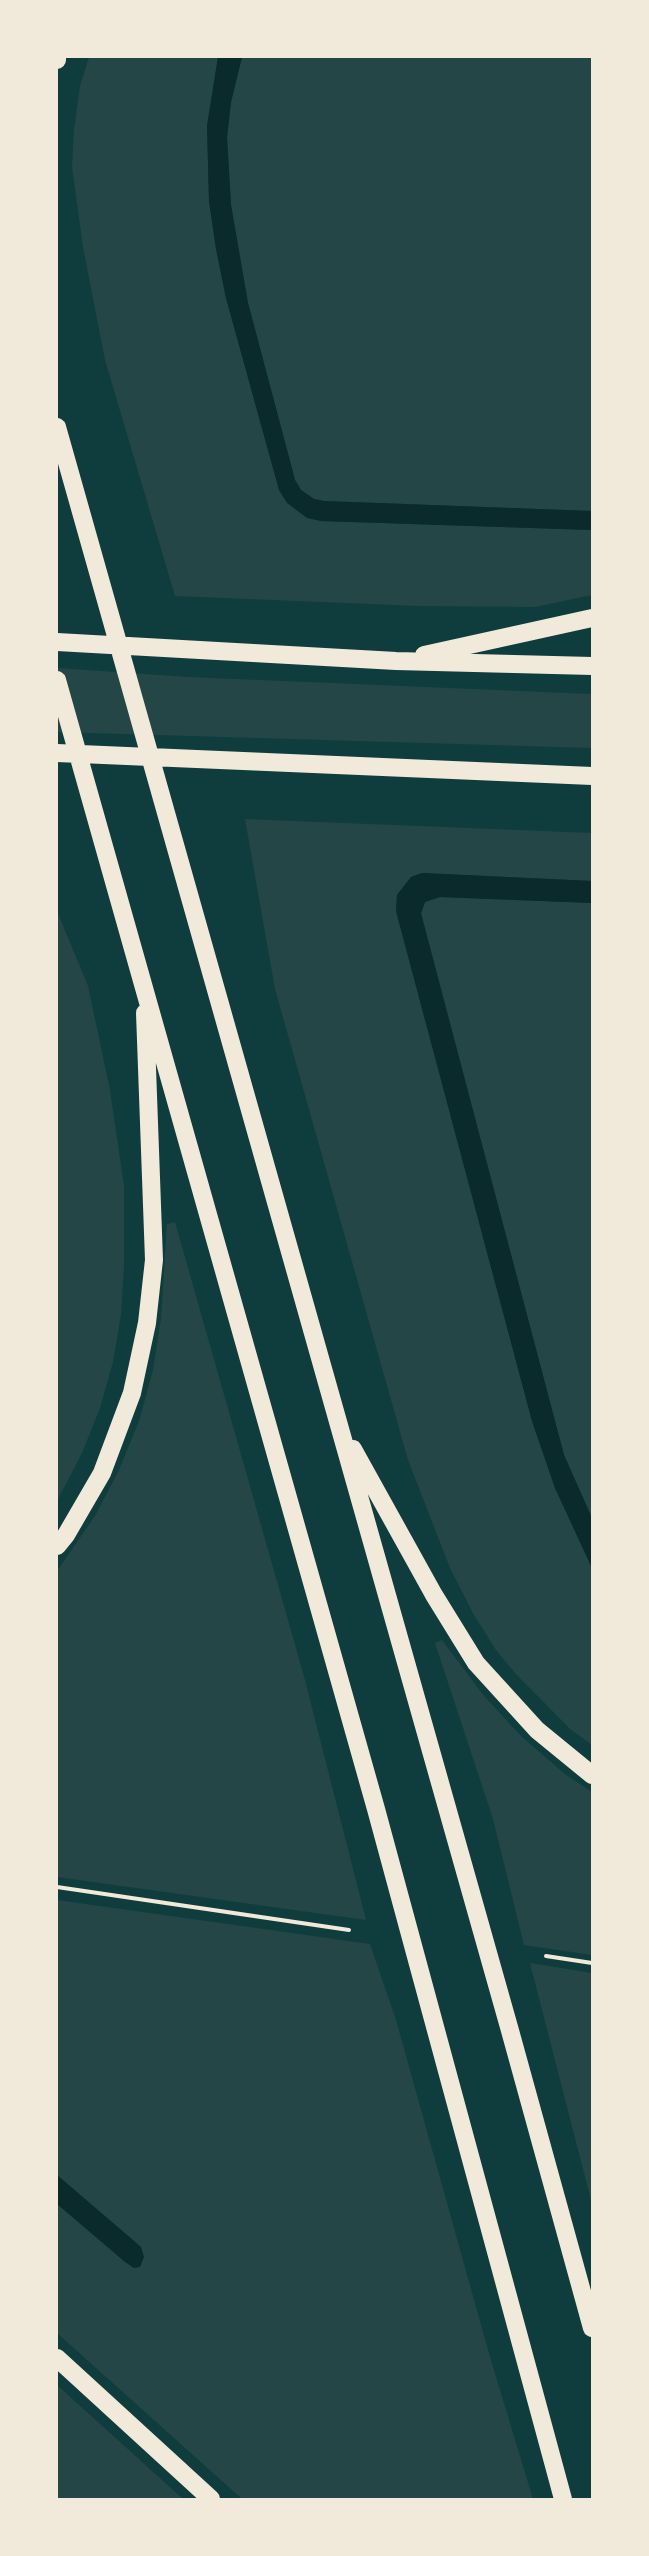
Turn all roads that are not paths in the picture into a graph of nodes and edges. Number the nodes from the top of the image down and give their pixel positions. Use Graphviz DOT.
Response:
graph roads {
  1 [pos="57,428"];
  2 [pos="592,618"];
  3 [pos="57,642"];
  4 [pos="396,661"];
  5 [pos="592,666"];
  6 [pos="57,680"];
  7 [pos="57,753"];
  8 [pos="592,776"];
  9 [pos="144,984"];
  10 [pos="338,1421"];
  11 [pos="57,1546"];
  12 [pos="592,1775"];
  13 [pos="592,2328"];
  14 [pos="57,2358"];
  15 [pos="212,2499"];
  16 [pos="563,2499"];
  1 -- 10 [label="highway"];
  2 -- 4 [label="highway"];
  3 -- 4 [label="highway"];
  4 -- 5 [label="highway"];
  6 -- 9 [label="highway"];
  7 -- 8 [label="highway"];
  9 -- 11 [label="highway"];
  9 -- 16 [label="highway"];
  10 -- 12 [label="highway"];
  10 -- 13 [label="highway"];
  14 -- 15 [label="highway"];
}
